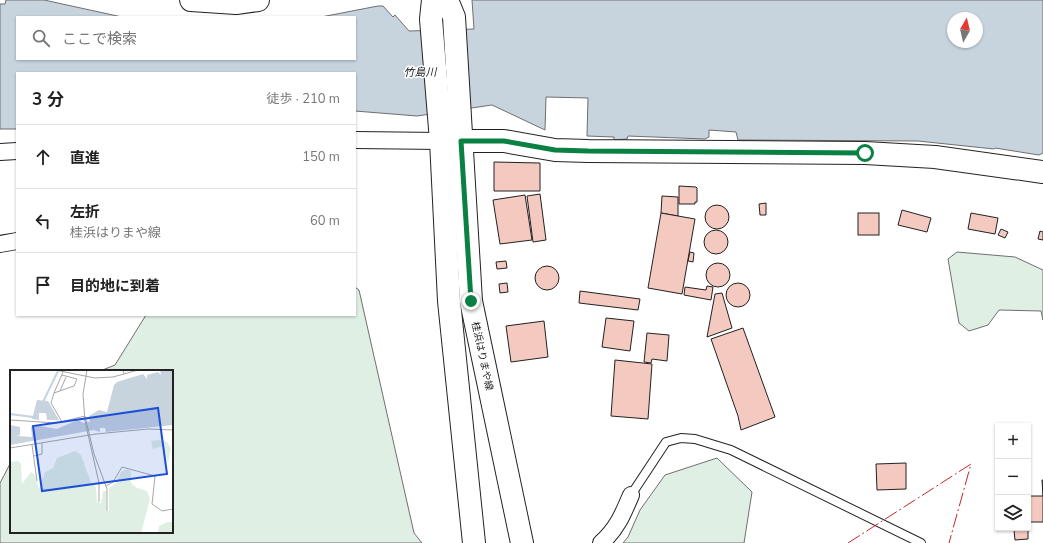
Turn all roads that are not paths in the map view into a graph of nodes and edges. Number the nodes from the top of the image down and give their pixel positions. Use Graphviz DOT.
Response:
graph roads {
  1 [pos="191,0"];
  2 [pos="433,0"];
  3 [pos="447,0"];
  4 [pos="245,1"];
  5 [pos="450,131"];
  6 [pos="356,140"];
  7 [pos="16,151"];
  8 [pos="0,152"];
  9 [pos="1043,172"];
  10 [pos="16,241"];
  11 [pos="0,244"];
  12 [pos="630,495"];
  13 [pos="474,543"];
  14 [pos="522,543"];
  15 [pos="601,543"];
  16 [pos="921,543"];
  1 -- 4 [label="main road"];
  2 -- 5 [label="main road, 桂浜はりまや線"];
  3 -- 5 [label="main road, 桂浜はりまや線"];
  5 -- 6 [label="street"];
  5 -- 9 [label="main road"];
  5 -- 13 [label="main road, 桂浜はりまや線"];
  5 -- 14 [label="main road, 桂浜はりまや線"];
  7 -- 8 [label="street"];
  10 -- 11 [label="street"];
  12 -- 15 [label="street"];
  12 -- 16 [label="lane"];
}
